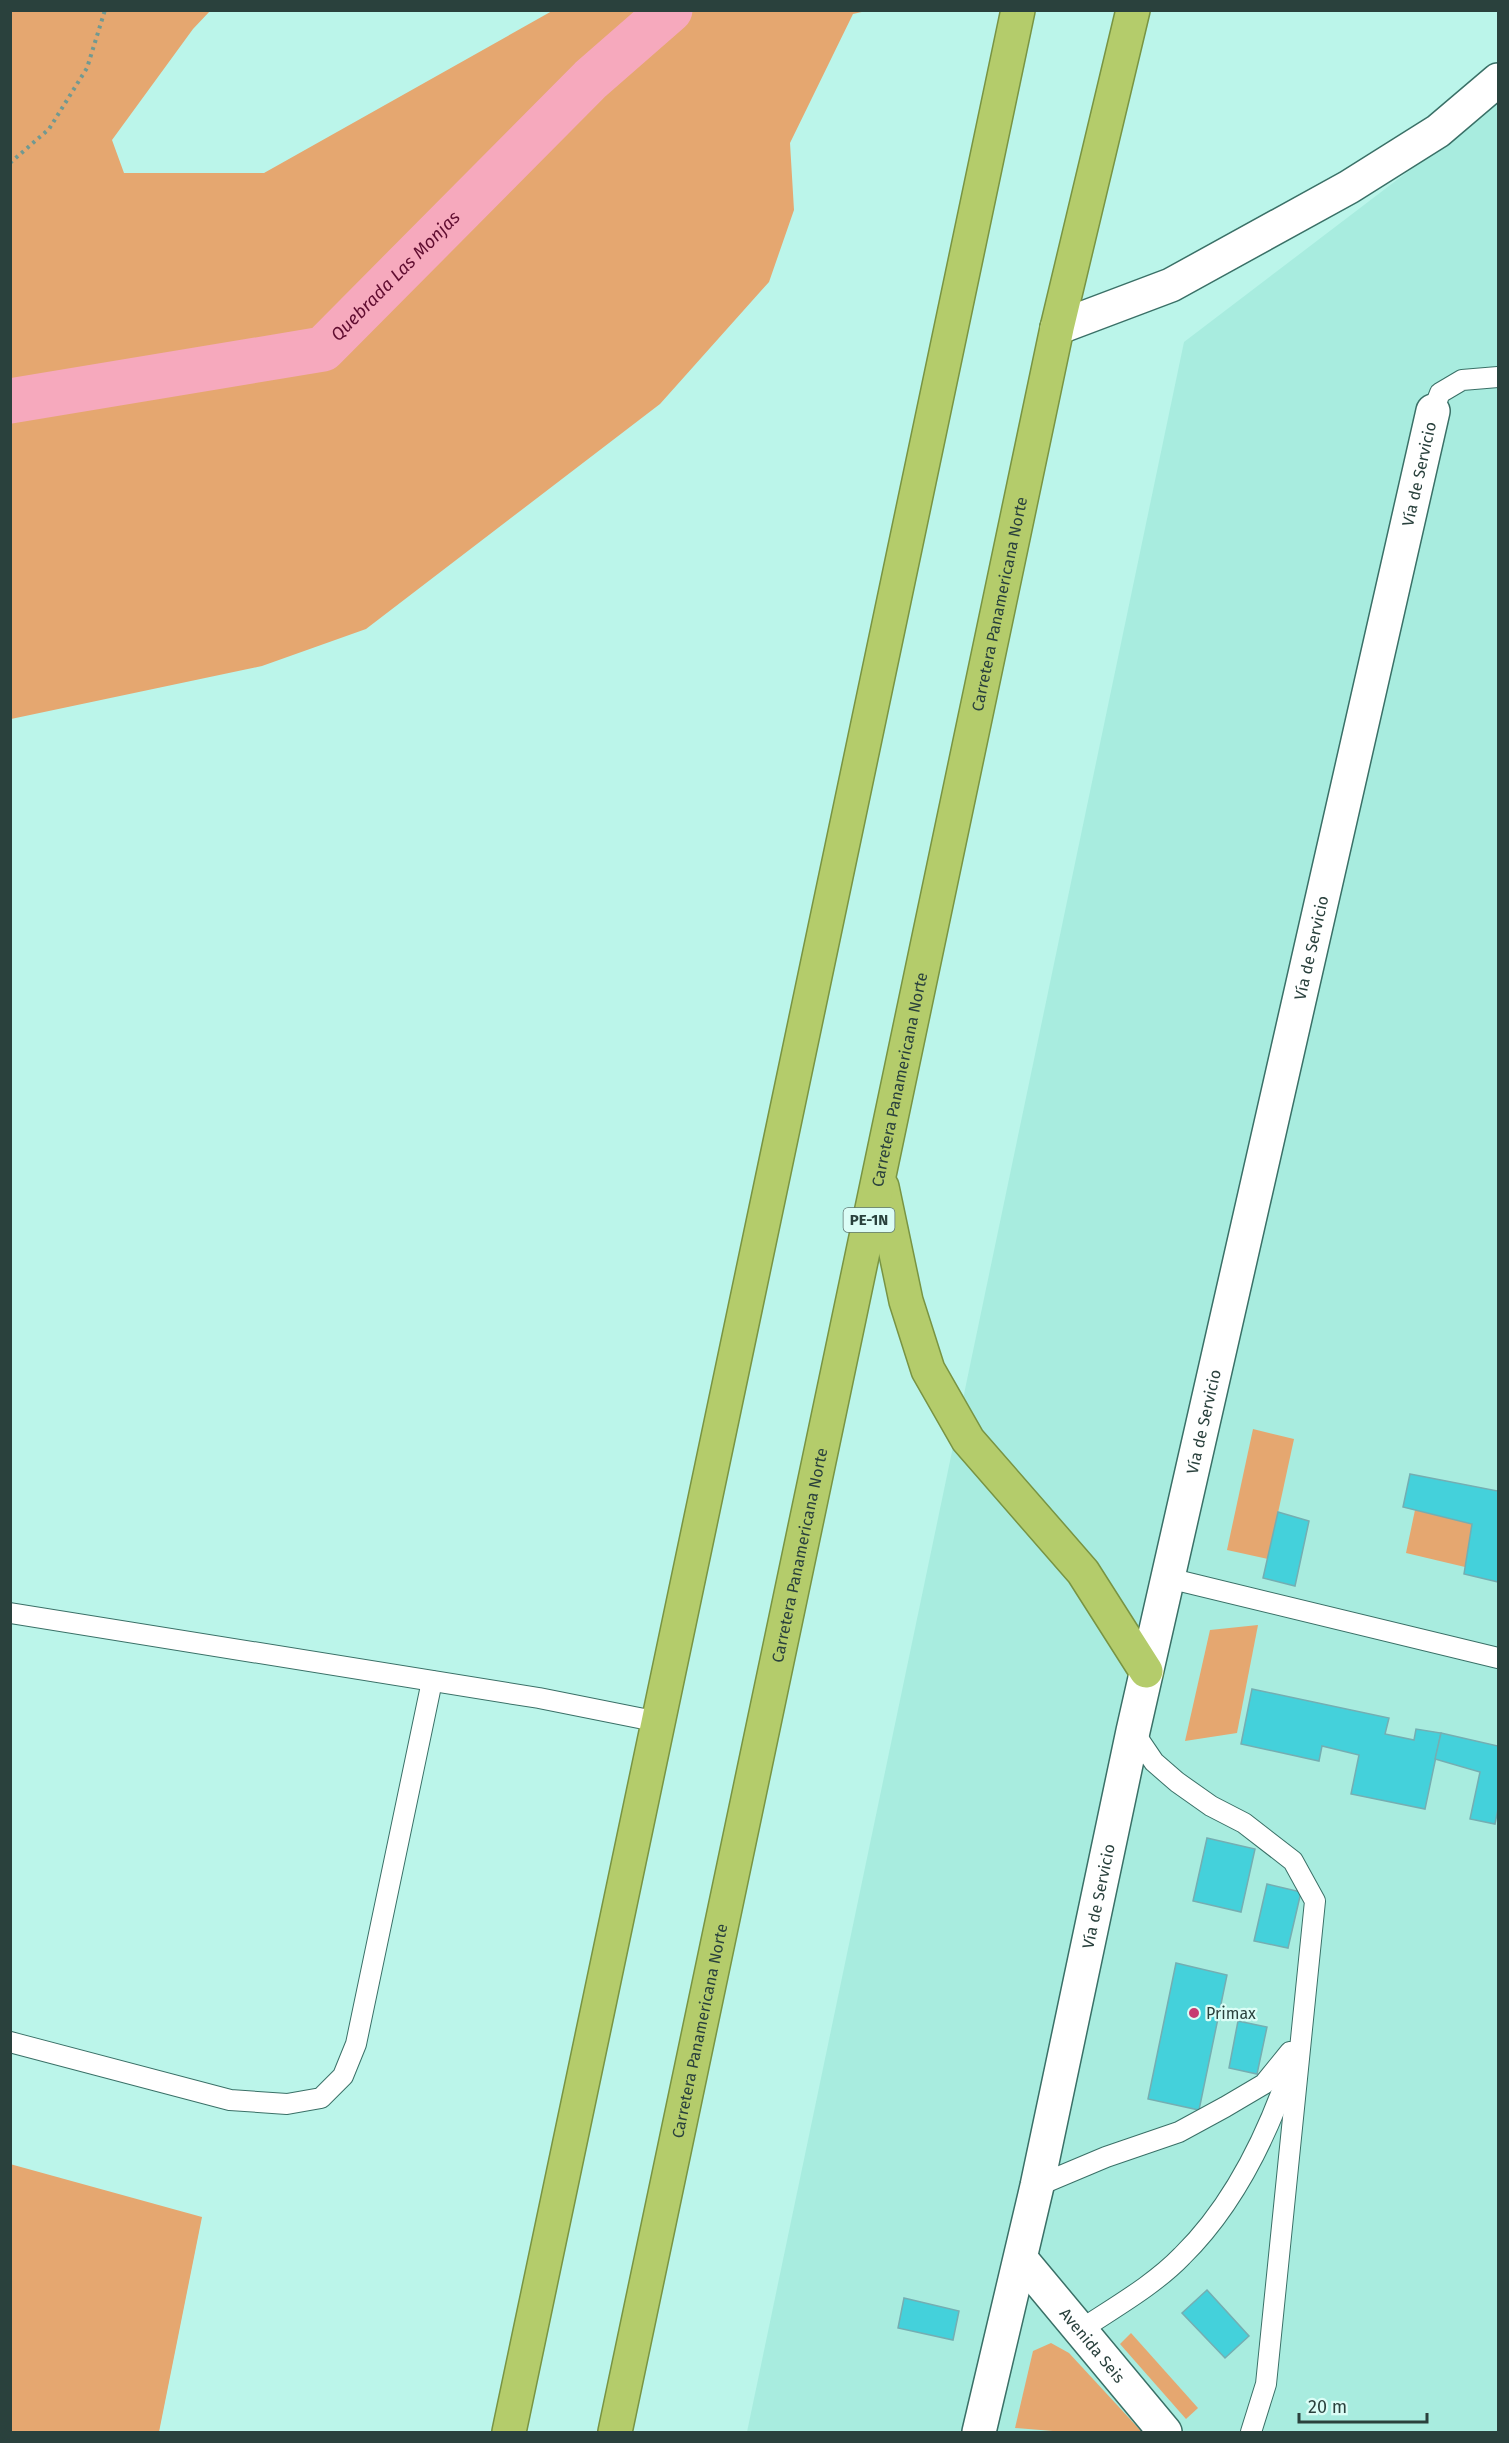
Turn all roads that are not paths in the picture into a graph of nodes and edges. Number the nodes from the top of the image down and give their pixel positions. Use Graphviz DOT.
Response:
graph roads {
  1 [pos="1018,10"];
  2 [pos="1133,10"];
  3 [pos="1498,80"];
  4 [pos="1057,328"];
  5 [pos="1498,377"];
  6 [pos="1433,411"];
  7 [pos="879,1175"];
  8 [pos="1168,1578"];
  9 [pos="10,1613"];
  10 [pos="1498,1659"];
  11 [pos="1146,1671"];
  12 [pos="432,1681"];
  13 [pos="659,1722"];
  14 [pos="1133,1731"];
  15 [pos="1299,2041"];
  16 [pos="10,2042"];
  17 [pos="1038,2186"];
  18 [pos="1021,2259"];
  19 [pos="1079,2331"];
  20 [pos="509,2433"];
  21 [pos="615,2433"];
  22 [pos="979,2433"];
  23 [pos="1164,2433"];
  24 [pos="1251,2433"];
  1 -- 13 [label="highway"];
  2 -- 4 [label="highway, Carretera Panamericana Norte / PE-1N"];
  3 -- 4 [label="street"];
  4 -- 7 [label="highway, Carretera Panamericana Norte / PE-1N"];
  5 -- 6 [label="lane"];
  6 -- 8 [label="street, Vía de Servicio"];
  7 -- 11 [label="highway"];
  7 -- 21 [label="highway, Carretera Panamericana Norte / PE-1N"];
  8 -- 10 [label="lane"];
  8 -- 11 [label="street, Vía de Servicio"];
  9 -- 12 [label="lane"];
  11 -- 14 [label="street, Vía de Servicio"];
  12 -- 13 [label="lane"];
  12 -- 16 [label="lane"];
  13 -- 20 [label="highway"];
  14 -- 15 [label="lane"];
  14 -- 17 [label="street, Vía de Servicio"];
  15 -- 17 [label="lane"];
  15 -- 19 [label="lane"];
  15 -- 24 [label="lane"];
  17 -- 18 [label="street, Vía de Servicio"];
  18 -- 19 [label="street, Avenida Seis"];
  18 -- 22 [label="street, Vía de Servicio"];
  19 -- 23 [label="street, Avenida Seis"];
}
